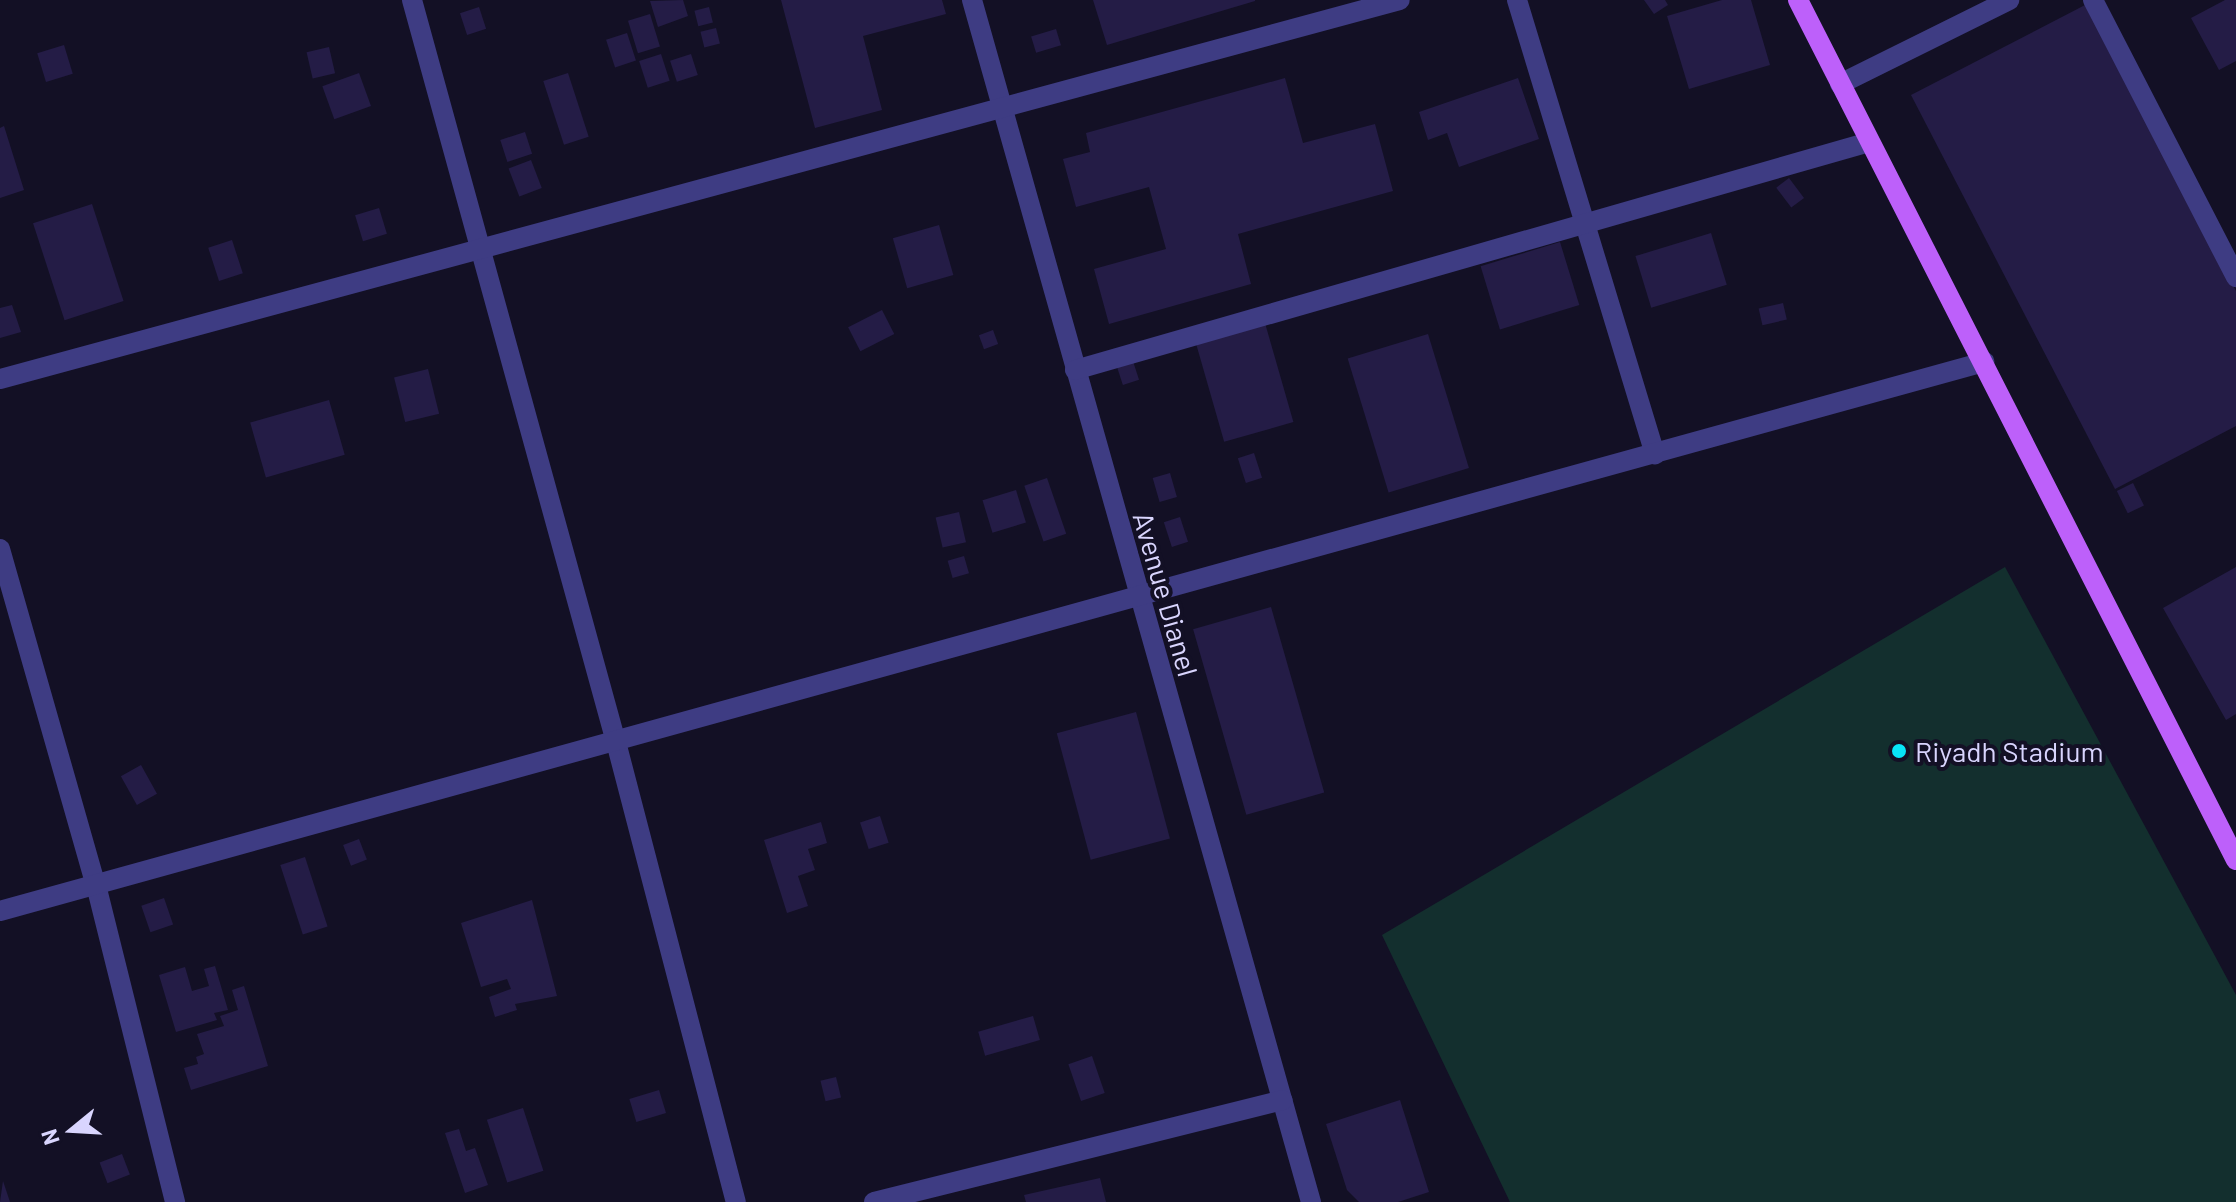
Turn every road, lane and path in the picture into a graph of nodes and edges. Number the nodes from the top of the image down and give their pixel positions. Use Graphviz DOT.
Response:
graph roads {
  1 [pos="412,0"];
  2 [pos="972,0"];
  3 [pos="1400,0"];
  4 [pos="1517,0"];
  5 [pos="1798,0"];
  6 [pos="2009,0"];
  7 [pos="2093,0"];
  8 [pos="1840,84"];
  9 [pos="1003,111"];
  10 [pos="1869,142"];
  11 [pos="1585,224"];
  12 [pos="482,251"];
  13 [pos="2236,277"];
  14 [pos="1984,362"];
  15 [pos="1075,370"];
  16 [pos="0,379"];
  17 [pos="1655,454"];
  18 [pos="0,549"];
  19 [pos="1138,598"];
  20 [pos="616,742"];
  21 [pos="2236,860"];
  22 [pos="96,885"];
  23 [pos="0,911"];
  24 [pos="1282,1100"];
  25 [pos="175,1202"];
  26 [pos="736,1202"];
  27 [pos="874,1202"];
  28 [pos="1311,1202"];
  1 -- 12 [label="street"];
  2 -- 9 [label="street, Avenue Dianel"];
  3 -- 9 [label="street"];
  4 -- 11 [label="street"];
  5 -- 8 [label="main road"];
  6 -- 8 [label="street"];
  7 -- 13 [label="street"];
  8 -- 10 [label="main road"];
  9 -- 12 [label="street"];
  9 -- 15 [label="street, Avenue Dianel"];
  10 -- 11 [label="street"];
  10 -- 14 [label="main road"];
  11 -- 15 [label="street"];
  11 -- 17 [label="street"];
  12 -- 16 [label="street"];
  12 -- 20 [label="street"];
  14 -- 17 [label="street"];
  14 -- 21 [label="main road"];
  15 -- 19 [label="street, Avenue Dianel"];
  17 -- 19 [label="street"];
  18 -- 22 [label="street"];
  19 -- 20 [label="street"];
  19 -- 24 [label="street, Avenue Dianel"];
  20 -- 22 [label="street"];
  20 -- 26 [label="street"];
  22 -- 23 [label="street"];
  22 -- 25 [label="street"];
  24 -- 27 [label="street"];
  24 -- 28 [label="street, Avenue Dianel"];
}
